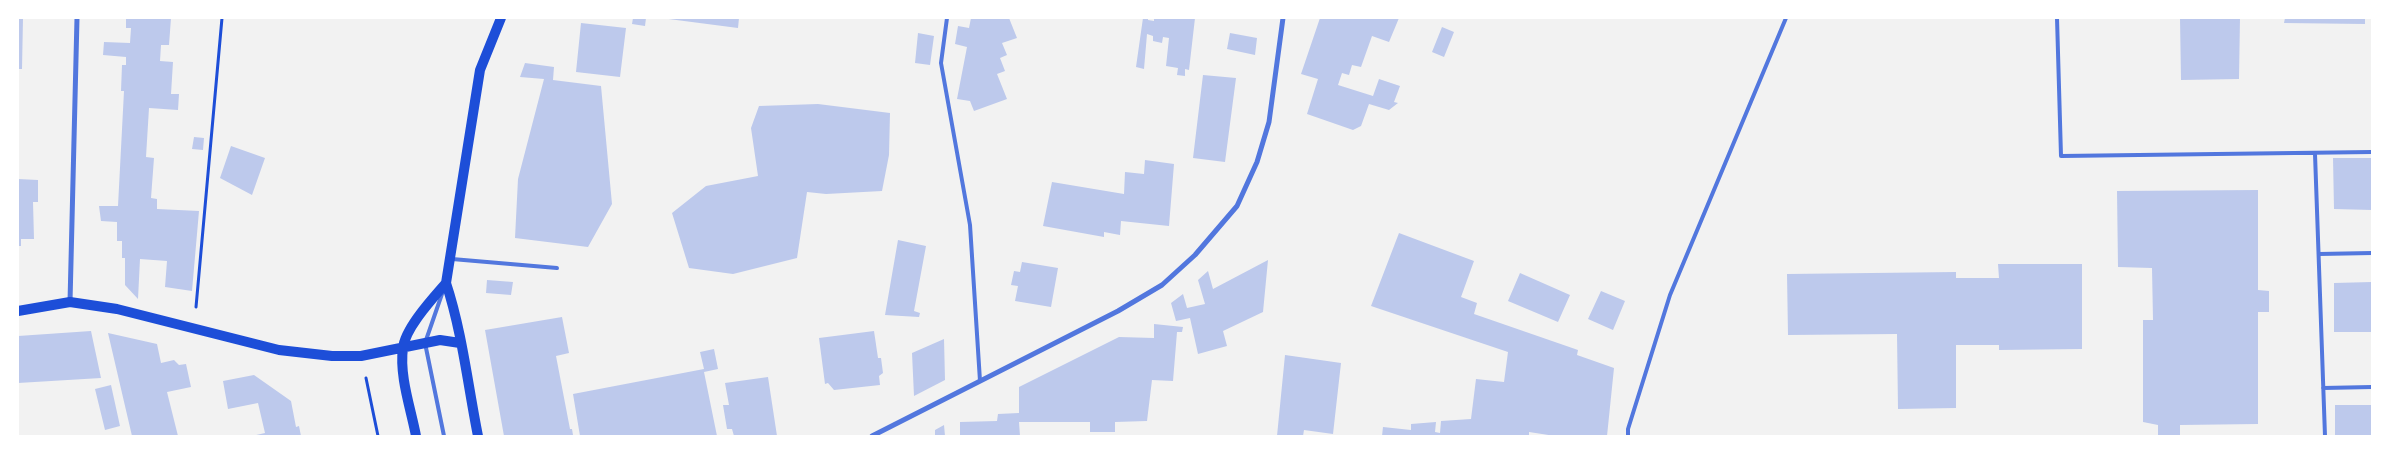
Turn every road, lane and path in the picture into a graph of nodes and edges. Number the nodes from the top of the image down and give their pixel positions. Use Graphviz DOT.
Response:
graph roads {
  1 [pos="77,18"];
  2 [pos="222,18"];
  3 [pos="501,18"];
  4 [pos="947,18"];
  5 [pos="1283,18"];
  6 [pos="1786,18"];
  7 [pos="2057,18"];
  8 [pos="2372,152"];
  9 [pos="2315,154"];
  10 [pos="2372,253"];
  11 [pos="2319,254"];
  12 [pos="450,259"];
  13 [pos="557,268"];
  14 [pos="446,283"];
  15 [pos="70,302"];
  16 [pos="18,311"];
  17 [pos="194,330"];
  18 [pos="425,343"];
  19 [pos="460,343"];
  20 [pos="402,346"];
  21 [pos="980,381"];
  22 [pos="2372,387"];
  23 [pos="2323,388"];
  24 [pos="370,397"];
  25 [pos="378,436"];
  26 [pos="416,436"];
  27 [pos="444,436"];
  28 [pos="478,436"];
  29 [pos="872,436"];
  30 [pos="1628,436"];
  31 [pos="2325,436"];
  1 -- 15 [label="street"];
  2 -- 17 [label="path"];
  3 -- 12 [label="main road"];
  4 -- 21 [label="lane"];
  5 -- 21 [label="street"];
  6 -- 30 [label="lane"];
  7 -- 9 [label="lane"];
  8 -- 9 [label="lane"];
  9 -- 11 [label="lane"];
  10 -- 11 [label="lane"];
  11 -- 23 [label="lane"];
  12 -- 13 [label="lane"];
  12 -- 14 [label="main road"];
  14 -- 18 [label="lane"];
  14 -- 19 [label="main road"];
  14 -- 20 [label="main road"];
  15 -- 16 [label="main road"];
  15 -- 17 [label="main road"];
  17 -- 20 [label="main road"];
  18 -- 19 [label="main road"];
  18 -- 20 [label="main road"];
  18 -- 27 [label="lane"];
  19 -- 28 [label="main road"];
  20 -- 26 [label="main road"];
  21 -- 29 [label="street"];
  22 -- 23 [label="lane"];
  23 -- 31 [label="lane"];
  24 -- 25 [label="path"];
}
